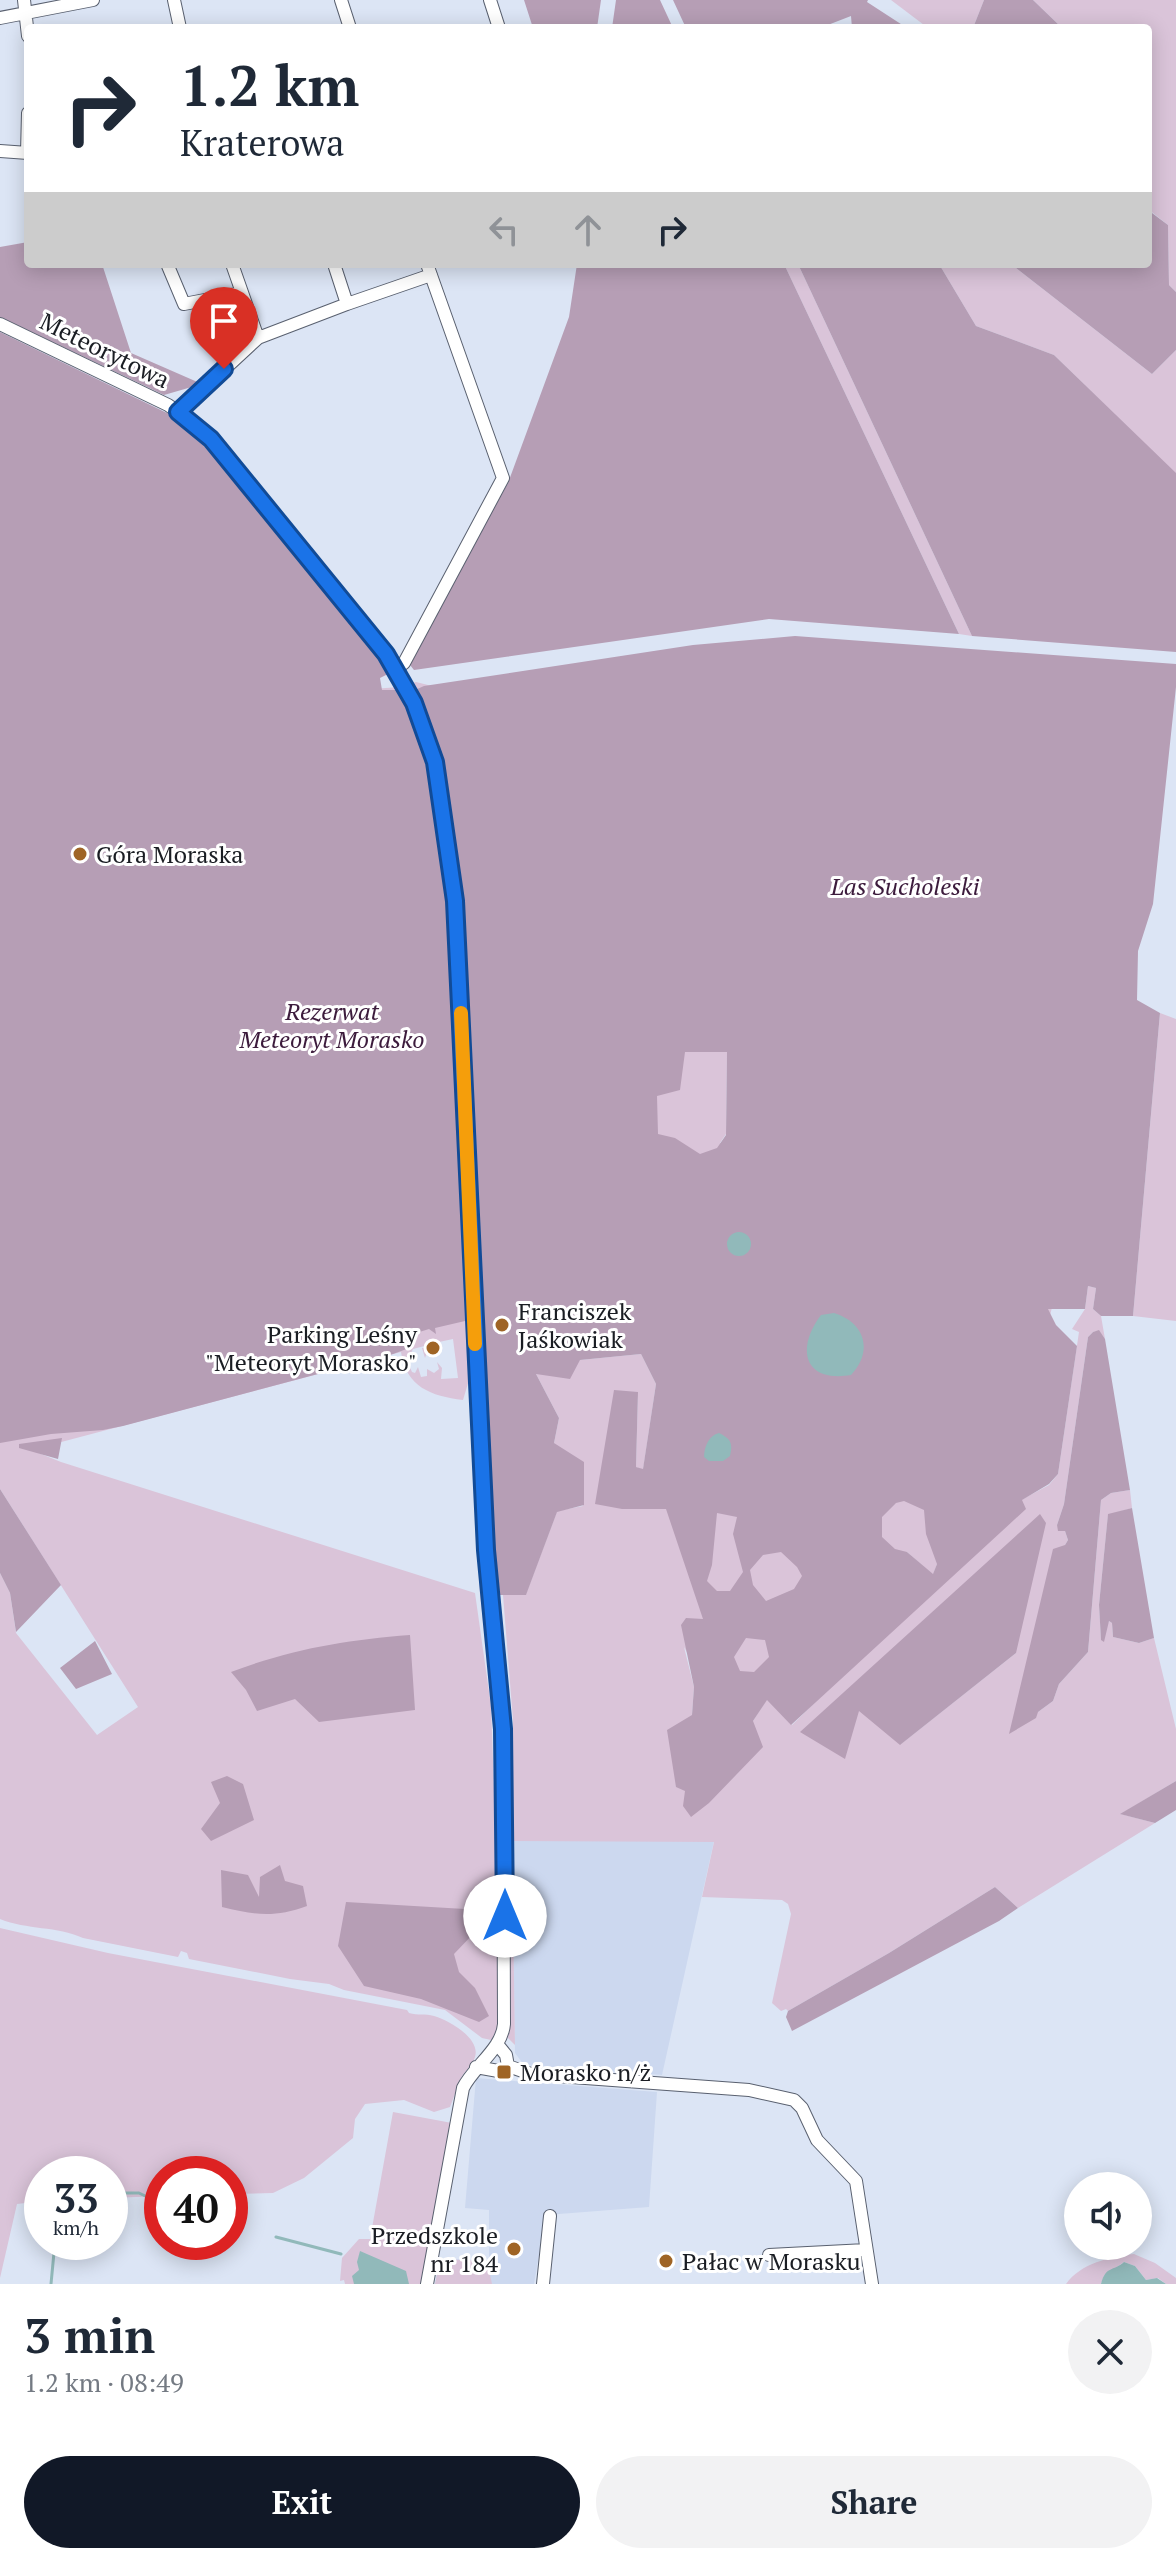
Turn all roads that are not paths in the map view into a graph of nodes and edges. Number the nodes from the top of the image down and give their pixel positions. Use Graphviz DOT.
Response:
graph roads {
  1 [pos="93,0"];
  2 [pos="174,0"];
  3 [pos="341,0"];
  4 [pos="490,0"];
  5 [pos="25,6"];
  6 [pos="0,18"];
  7 [pos="179,24"];
  8 [pos="349,24"];
  9 [pos="498,24"];
  10 [pos="0,151"];
  11 [pos="24,153"];
  12 [pos="169,268"];
  13 [pos="233,268"];
  14 [pos="335,268"];
  15 [pos="429,270"];
  16 [pos="241,293"];
  17 [pos="347,304"];
  18 [pos="0,324"];
  19 [pos="258,338"];
  20 [pos="178,412"];
  21 [pos="396,669"];
  22 [pos="497,2044"];
  23 [pos="508,2066"];
  24 [pos="476,2067"];
  25 [pos="550,2216"];
  26 [pos="866,2250"];
  27 [pos="769,2255"];
  28 [pos="427,2284"];
  29 [pos="543,2284"];
  30 [pos="872,2284"];
  1 -- 5 [label="street"];
  2 -- 7 [label="street"];
  3 -- 8 [label="street"];
  4 -- 9 [label="street"];
  5 -- 6 [label="street"];
  10 -- 11 [label="street"];
  12 -- 16 [label="street"];
  13 -- 16 [label="street"];
  14 -- 17 [label="street"];
  15 -- 17 [label="street"];
  15 -- 21 [label="street"];
  16 -- 19 [label="street"];
  17 -- 19 [label="street"];
  18 -- 20 [label="street, Meteorytowa"];
  19 -- 20 [label="street"];
  20 -- 21 [label="street, Meteorytowa"];
  21 -- 22 [label="street, Meteorytowa"];
  22 -- 23 [label="street"];
  22 -- 24 [label="street"];
  23 -- 24 [label="street"];
  23 -- 26 [label="street"];
  24 -- 28 [label="street"];
  25 -- 29 [label="street"];
  26 -- 27 [label="street"];
  26 -- 30 [label="street"];
}
